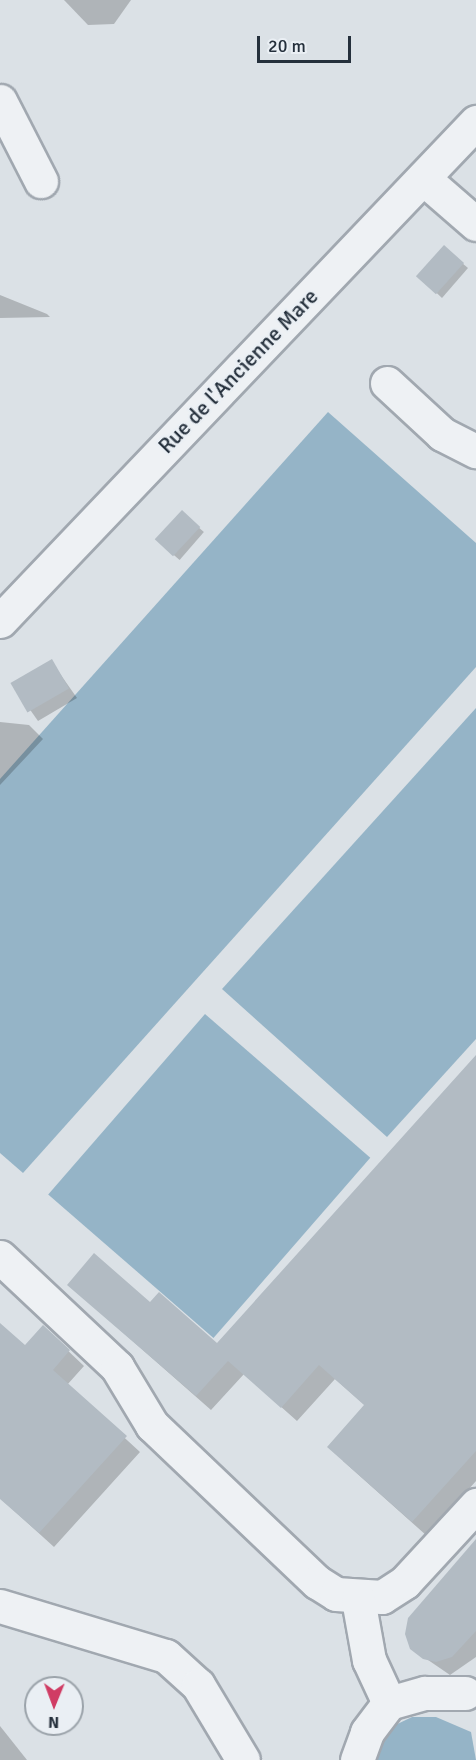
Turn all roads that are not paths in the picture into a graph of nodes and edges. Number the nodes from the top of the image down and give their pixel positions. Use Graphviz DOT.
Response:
graph roads {
  1 [pos="0,101"];
  2 [pos="476,122"];
  3 [pos="423,178"];
  4 [pos="41,181"];
  5 [pos="476,224"];
  6 [pos="387,383"];
  7 [pos="476,451"];
  8 [pos="0,621"];
  9 [pos="0,1257"];
  10 [pos="476,1505"];
  11 [pos="358,1599"];
  12 [pos="0,1606"];
  13 [pos="472,1694"];
  14 [pos="390,1703"];
  15 [pos="243,1760"];
  16 [pos="357,1760"];
  1 -- 4 [label="street"];
  2 -- 3 [label="street, Rue de l'Ancienne Mare"];
  3 -- 5 [label="street"];
  3 -- 8 [label="street, Rue de l'Ancienne Mare"];
  6 -- 7 [label="street"];
  9 -- 11 [label="street"];
  10 -- 11 [label="street"];
  11 -- 14 [label="street"];
  12 -- 15 [label="street"];
  13 -- 14 [label="street"];
  14 -- 16 [label="street"];
}
